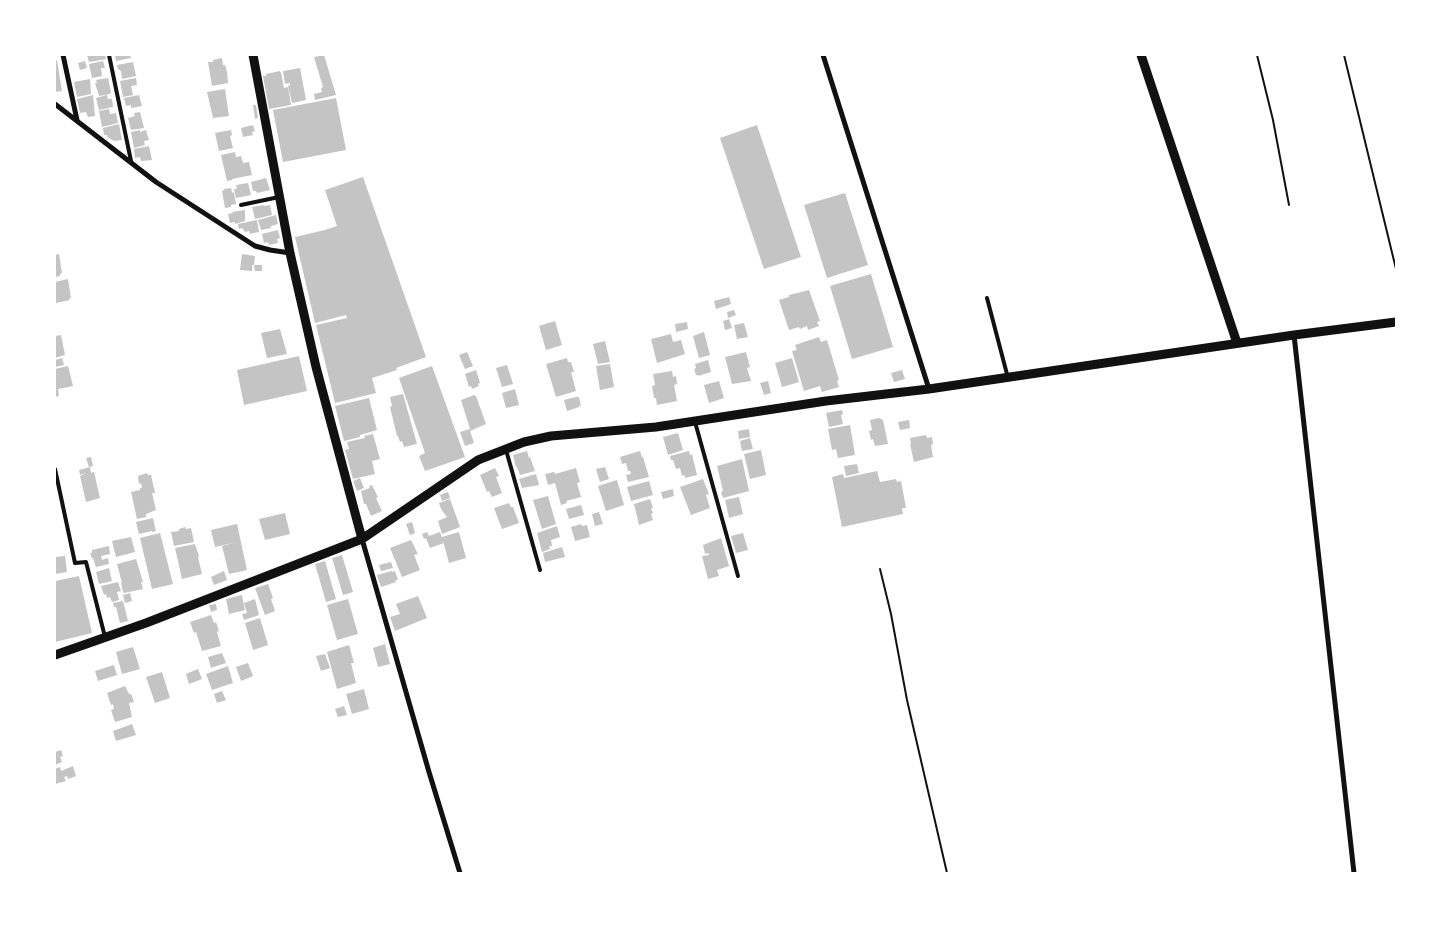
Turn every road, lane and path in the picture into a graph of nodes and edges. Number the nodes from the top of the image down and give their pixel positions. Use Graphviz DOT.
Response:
graph roads {
  1 [pos="63,55"];
  2 [pos="109,55"];
  3 [pos="252,55"];
  4 [pos="823,55"];
  5 [pos="1142,55"];
  6 [pos="1258,55"];
  7 [pos="1344,55"];
  8 [pos="55,104"];
  9 [pos="77,120"];
  10 [pos="131,161"];
  11 [pos="279,197"];
  12 [pos="241,205"];
  13 [pos="1289,206"];
  14 [pos="290,253"];
  15 [pos="1396,269"];
  16 [pos="987,298"];
  17 [pos="1396,322"];
  18 [pos="1294,335"];
  19 [pos="1237,344"];
  20 [pos="1008,378"];
  21 [pos="929,389"];
  22 [pos="695,422"];
  23 [pos="506,449"];
  24 [pos="55,470"];
  25 [pos="362,539"];
  26 [pos="880,568"];
  27 [pos="540,570"];
  28 [pos="738,576"];
  29 [pos="105,637"];
  30 [pos="55,655"];
  31 [pos="460,873"];
  32 [pos="947,873"];
  33 [pos="1354,873"];
  1 -- 9 [label="street"];
  2 -- 10 [label="lane"];
  3 -- 11 [label="street"];
  4 -- 21 [label="street"];
  5 -- 19 [label="street"];
  6 -- 13 [label="path"];
  7 -- 15 [label="path"];
  8 -- 9 [label="street"];
  9 -- 10 [label="street"];
  10 -- 14 [label="street"];
  11 -- 12 [label="lane"];
  11 -- 14 [label="street"];
  14 -- 25 [label="street"];
  16 -- 20 [label="lane"];
  17 -- 18 [label="street"];
  18 -- 19 [label="street"];
  18 -- 33 [label="street"];
  19 -- 20 [label="street"];
  20 -- 21 [label="street"];
  21 -- 22 [label="street"];
  22 -- 23 [label="street"];
  22 -- 28 [label="lane"];
  23 -- 25 [label="street"];
  23 -- 27 [label="lane"];
  24 -- 29 [label="lane"];
  25 -- 29 [label="street"];
  25 -- 31 [label="street"];
  26 -- 32 [label="path"];
  29 -- 30 [label="street"];
}
